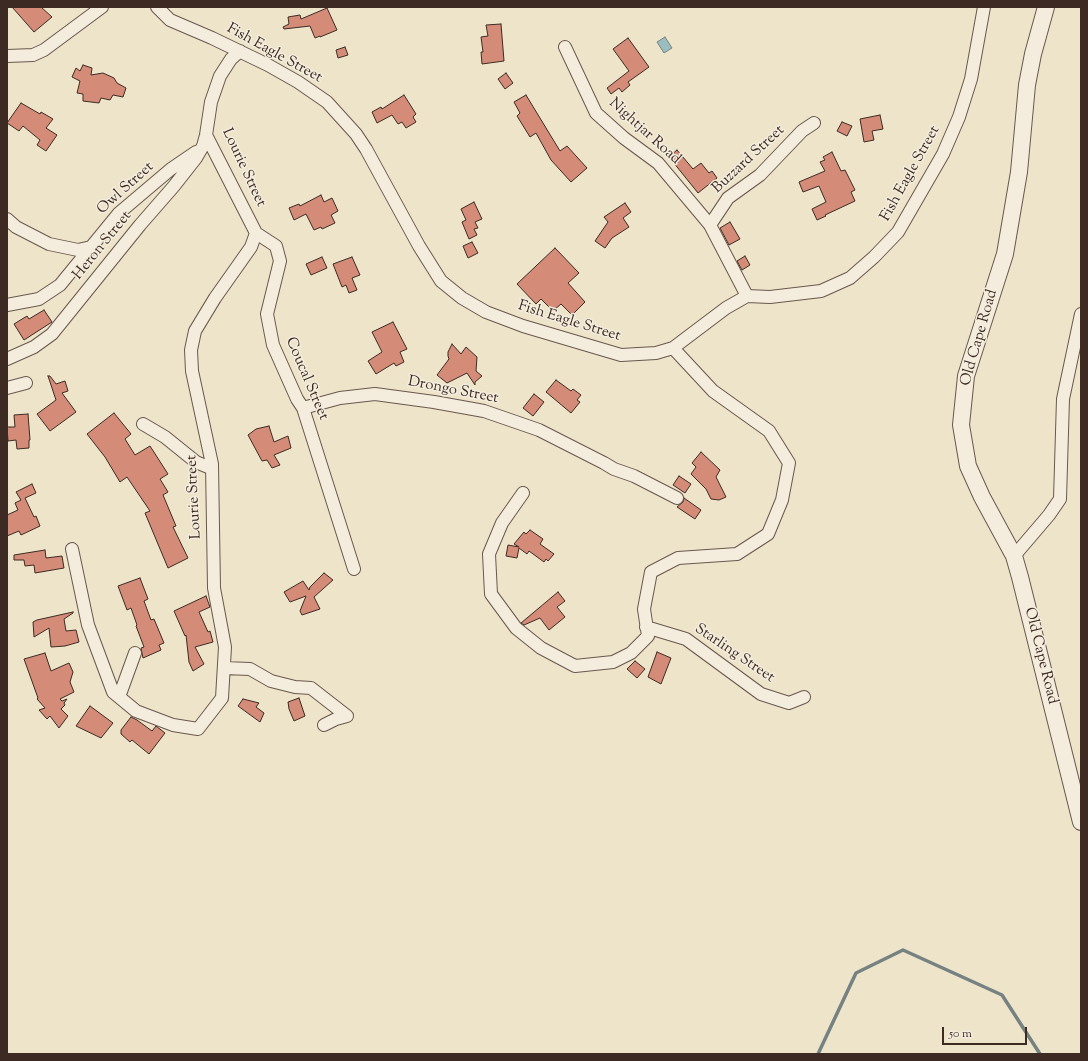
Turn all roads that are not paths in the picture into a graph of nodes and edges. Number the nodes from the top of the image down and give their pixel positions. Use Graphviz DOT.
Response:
graph roads {
  1 [pos="102,7"];
  2 [pos="157,7"];
  3 [pos="984,7"];
  4 [pos="1046,7"];
  5 [pos="565,47"];
  6 [pos="240,51"];
  7 [pos="7,56"];
  8 [pos="814,123"];
  9 [pos="205,141"];
  10 [pos="7,219"];
  11 [pos="710,225"];
  12 [pos="256,233"];
  13 [pos="91,247"];
  14 [pos="746,296"];
  15 [pos="7,305"];
  16 [pos="1081,314"];
  17 [pos="673,348"];
  18 [pos="7,359"];
  19 [pos="26,383"];
  20 [pos="7,388"];
  21 [pos="303,408"];
  22 [pos="143,424"];
  23 [pos="212,464"];
  24 [pos="523,493"];
  25 [pos="676,498"];
  26 [pos="72,549"];
  27 [pos="1014,556"];
  28 [pos="354,569"];
  29 [pos="646,627"];
  30 [pos="135,653"];
  31 [pos="224,668"];
  32 [pos="804,696"];
  33 [pos="119,697"];
  34 [pos="324,725"];
  35 [pos="1081,822"];
  1 -- 7 [label="street"];
  2 -- 6 [label="street, Fish Eagle Street"];
  3 -- 14 [label="street, Fish Eagle Street"];
  4 -- 27 [label="street, Old Cape Road"];
  5 -- 11 [label="street, Nightjar Road"];
  6 -- 9 [label="street, Lourie Street"];
  6 -- 17 [label="street, Fish Eagle Street"];
  8 -- 11 [label="street, Buzzard Street"];
  9 -- 12 [label="street, Lourie Street"];
  9 -- 13 [label="street, Owl Street"];
  9 -- 18 [label="street, Heron Street"];
  10 -- 13 [label="street"];
  11 -- 14 [label="street, Nightjar Road"];
  12 -- 21 [label="street, Coucal Street"];
  12 -- 23 [label="street, Lourie Street"];
  13 -- 15 [label="street, Owl Street"];
  14 -- 17 [label="street, Fish Eagle Street"];
  16 -- 27 [label="street"];
  17 -- 29 [label="street"];
  19 -- 20 [label="street"];
  21 -- 25 [label="street, Drongo Street"];
  21 -- 28 [label="street, Coucal Street"];
  22 -- 23 [label="street"];
  23 -- 31 [label="street, Lourie Street"];
  24 -- 29 [label="street"];
  26 -- 33 [label="street, Lourie Street"];
  27 -- 35 [label="street, Old Cape Road"];
  29 -- 32 [label="street, Starling Street"];
  30 -- 33 [label="street"];
  31 -- 33 [label="street, Lourie Street"];
  31 -- 34 [label="street"];
}
